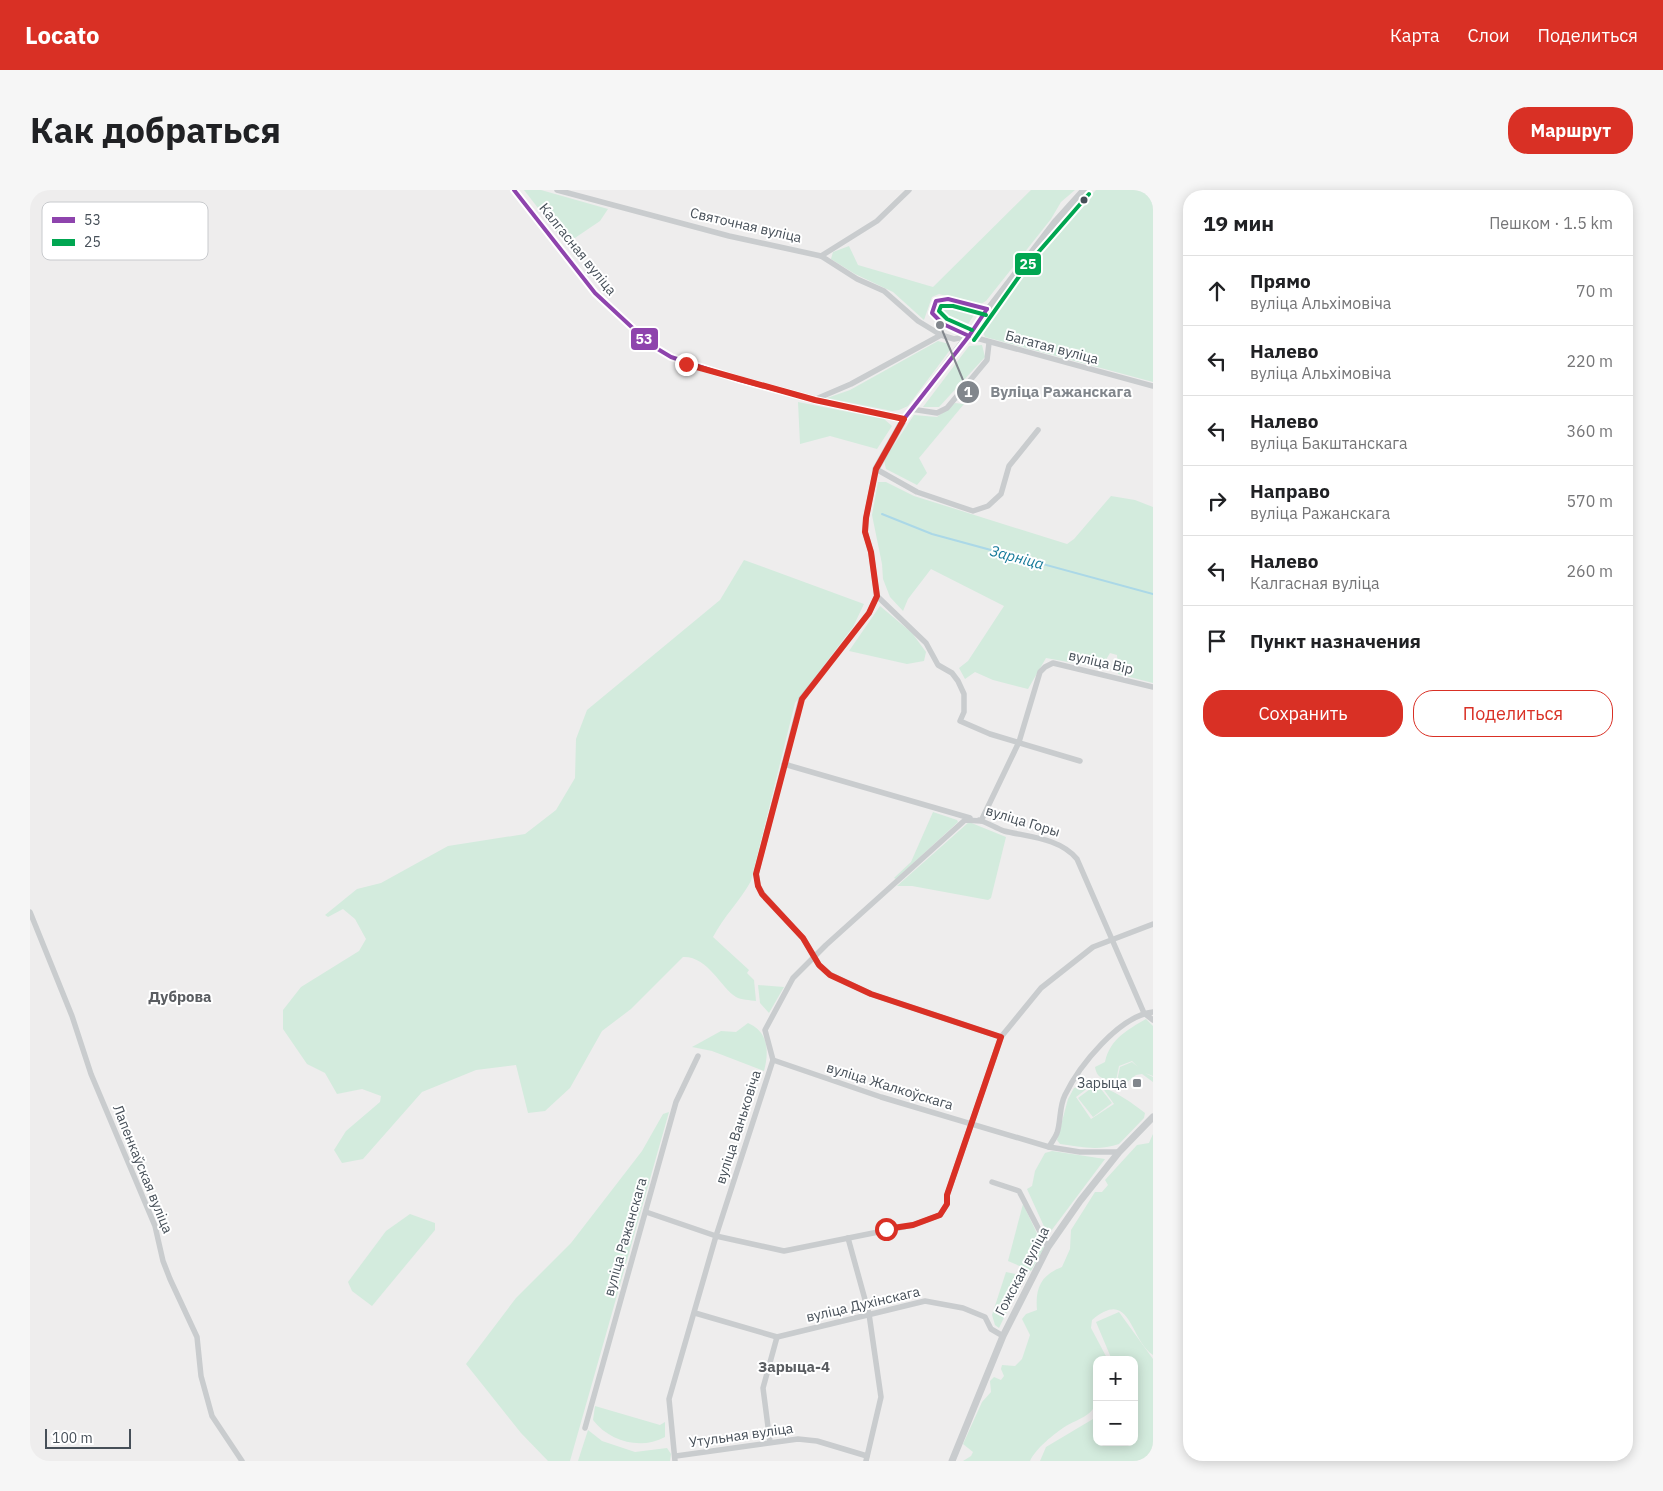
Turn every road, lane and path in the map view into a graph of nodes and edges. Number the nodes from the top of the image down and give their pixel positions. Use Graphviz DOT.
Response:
graph roads {
  1 [pos="514,190"];
  2 [pos="558,190"];
  3 [pos="909,190"];
  4 [pos="1084,190"];
  5 [pos="821,256"];
  6 [pos="941,335"];
  7 [pos="969,336"];
  8 [pos="989,343"];
  9 [pos="1153,386"];
  10 [pos="815,400"];
  11 [pos="912,409"];
  12 [pos="904,419"];
  13 [pos="1038,430"];
  14 [pos="876,469"];
  15 [pos="877,596"];
  16 [pos="1153,687"];
  17 [pos="1019,742"];
  18 [pos="1080,761"];
  19 [pos="784,764"];
  20 [pos="981,821"];
  21 [pos="30,912"];
  22 [pos="1153,924"];
  23 [pos="1112,939"];
  24 [pos="814,958"];
  25 [pos="1153,1012"];
  26 [pos="1144,1013"];
  27 [pos="1153,1020"];
  28 [pos="1001,1037"];
  29 [pos="698,1056"];
  30 [pos="773,1060"];
  31 [pos="1153,1117"];
  32 [pos="972,1123"];
  33 [pos="1049,1147"];
  34 [pos="1119,1152"];
  35 [pos="992,1182"];
  36 [pos="646,1212"];
  37 [pos="716,1236"];
  38 [pos="848,1238"];
  39 [pos="1048,1247"];
  40 [pos="695,1313"];
  41 [pos="869,1314"];
  42 [pos="1002,1336"];
  43 [pos="778,1337"];
  44 [pos="585,1428"];
  45 [pos="770,1442"];
  46 [pos="867,1458"];
  47 [pos="675,1459"];
  48 [pos="242,1461"];
  49 [pos="952,1461"];
  1 -- 10 [label="street, Калгасная вуліца"];
  2 -- 5 [label="street, Святочная вуліца"];
  3 -- 5 [label="street"];
  4 -- 7 [label="street"];
  5 -- 6 [label="street, Багатая вуліца"];
  6 -- 7 [label="street, Багатая вуліца"];
  6 -- 10 [label="street"];
  7 -- 8 [label="street, Багатая вуліца"];
  7 -- 11 [label="street"];
  8 -- 9 [label="street, Багатая вуліца"];
  8 -- 11 [label="street"];
  10 -- 12 [label="street, Калгасная вуліца"];
  11 -- 12 [label="street"];
  12 -- 14 [label="street"];
  13 -- 14 [label="street"];
  14 -- 15 [label="street"];
  15 -- 17 [label="street"];
  15 -- 19 [label="street"];
  16 -- 17 [label="street, вуліца Вір"];
  17 -- 18 [label="street"];
  17 -- 20 [label="street"];
  19 -- 20 [label="street, вуліца Горы"];
  19 -- 24 [label="street"];
  20 -- 23 [label="street, вуліца Горы"];
  20 -- 24 [label="street, вуліца Ваньковіча"];
  21 -- 48 [label="street, Лапенкаўская вуліца"];
  22 -- 23 [label="street"];
  23 -- 26 [label="street, вуліца Горы"];
  23 -- 28 [label="street"];
  24 -- 28 [label="street"];
  24 -- 30 [label="street, вуліца Ваньковіча"];
  25 -- 26 [label="street"];
  26 -- 27 [label="street, вуліца Горы"];
  26 -- 33 [label="street"];
  28 -- 32 [label="street"];
  29 -- 36 [label="street, вуліца Ражанскага"];
  30 -- 32 [label="street, вуліца Жалкоўскага"];
  30 -- 37 [label="street, вуліца Ваньковіча"];
  31 -- 34 [label="street, Гожская вуліца"];
  32 -- 33 [label="street, вуліца Жалкоўскага"];
  32 -- 38 [label="street"];
  33 -- 34 [label="street, вуліца Жалкоўскага"];
  34 -- 39 [label="street, Гожская вуліца"];
  35 -- 39 [label="street"];
  36 -- 37 [label="street"];
  36 -- 44 [label="street, вуліца Ражанскага"];
  37 -- 38 [label="street"];
  37 -- 40 [label="street, вуліца Ваньковіча"];
  38 -- 41 [label="street"];
  39 -- 42 [label="street, Гожская вуліца"];
  40 -- 43 [label="street"];
  40 -- 47 [label="street, вуліца Ваньковіча"];
  41 -- 42 [label="street, вуліца Духінскага"];
  41 -- 43 [label="street, вуліца Духінскага"];
  41 -- 46 [label="street"];
  42 -- 49 [label="street, Гожская вуліца"];
  43 -- 45 [label="street"];
  45 -- 46 [label="street, Утульная вуліца"];
  45 -- 47 [label="street, Утульная вуліца"];
}
